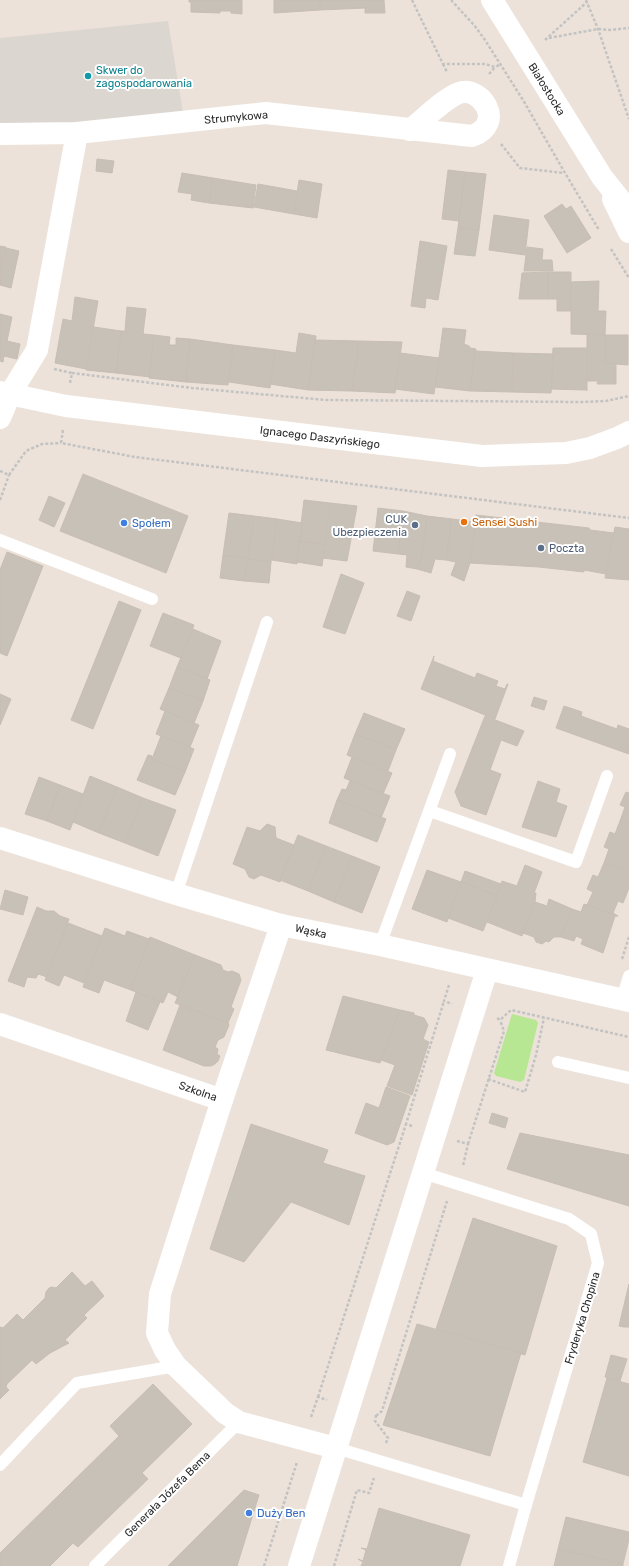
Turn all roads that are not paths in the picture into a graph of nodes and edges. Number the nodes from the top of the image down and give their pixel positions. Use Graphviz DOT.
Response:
graph roads {
  1 [pos="492,0"];
  2 [pos="410,130"];
  3 [pos="77,133"];
  4 [pos="0,134"];
  5 [pos="602,177"];
  6 [pos="629,211"];
  7 [pos="629,232"];
  8 [pos="5,393"];
  9 [pos="0,418"];
  10 [pos="629,432"];
  11 [pos="0,540"];
  12 [pos="152,599"];
  13 [pos="267,622"];
  14 [pos="450,754"];
  15 [pos="607,776"];
  16 [pos="430,811"];
  17 [pos="0,838"];
  18 [pos="176,894"];
  19 [pos="280,925"];
  20 [pos="380,945"];
  21 [pos="487,970"];
  22 [pos="629,976"];
  23 [pos="625,1000"];
  24 [pos="0,1024"];
  25 [pos="558,1062"];
  26 [pos="629,1078"];
  27 [pos="222,1100"];
  28 [pos="423,1173"];
  29 [pos="176,1366"];
  30 [pos="238,1422"];
  31 [pos="336,1448"];
  32 [pos="0,1465"];
  33 [pos="526,1505"];
  34 [pos="95,1566"];
  35 [pos="299,1566"];
  36 [pos="509,1566"];
  1 -- 5 [label="street, Białostocka"];
  2 -- 2 [label="street, Strumykowa"];
  2 -- 3 [label="street, Strumykowa"];
  3 -- 4 [label="street, Strumykowa"];
  3 -- 8 [label="street"];
  5 -- 6 [label="street, Białostocka"];
  5 -- 7 [label="street, Białostocka"];
  8 -- 9 [label="street"];
  8 -- 10 [label="street, Ignacego Daszyńskiego"];
  11 -- 12 [label="lane"];
  13 -- 18 [label="lane"];
  14 -- 16 [label="lane"];
  15 -- 16 [label="lane"];
  16 -- 20 [label="lane"];
  17 -- 18 [label="street, Wąska"];
  18 -- 19 [label="street, Wąska"];
  19 -- 20 [label="street, Wąska"];
  19 -- 27 [label="street, Szkolna"];
  20 -- 21 [label="street, Wąska"];
  21 -- 23 [label="street, Wąska"];
  21 -- 28 [label="street"];
  22 -- 23 [label="lane"];
  24 -- 27 [label="street, Szkolna"];
  25 -- 26 [label="lane"];
  27 -- 29 [label="street"];
  28 -- 31 [label="street"];
  28 -- 33 [label="lane, Fryderyka Chopina"];
  29 -- 30 [label="street"];
  29 -- 32 [label="lane"];
  30 -- 31 [label="street"];
  30 -- 34 [label="lane, Generała Józefa Bema"];
  31 -- 33 [label="lane"];
  31 -- 35 [label="street"];
  33 -- 36 [label="lane, Fryderyka Chopina"];
}
